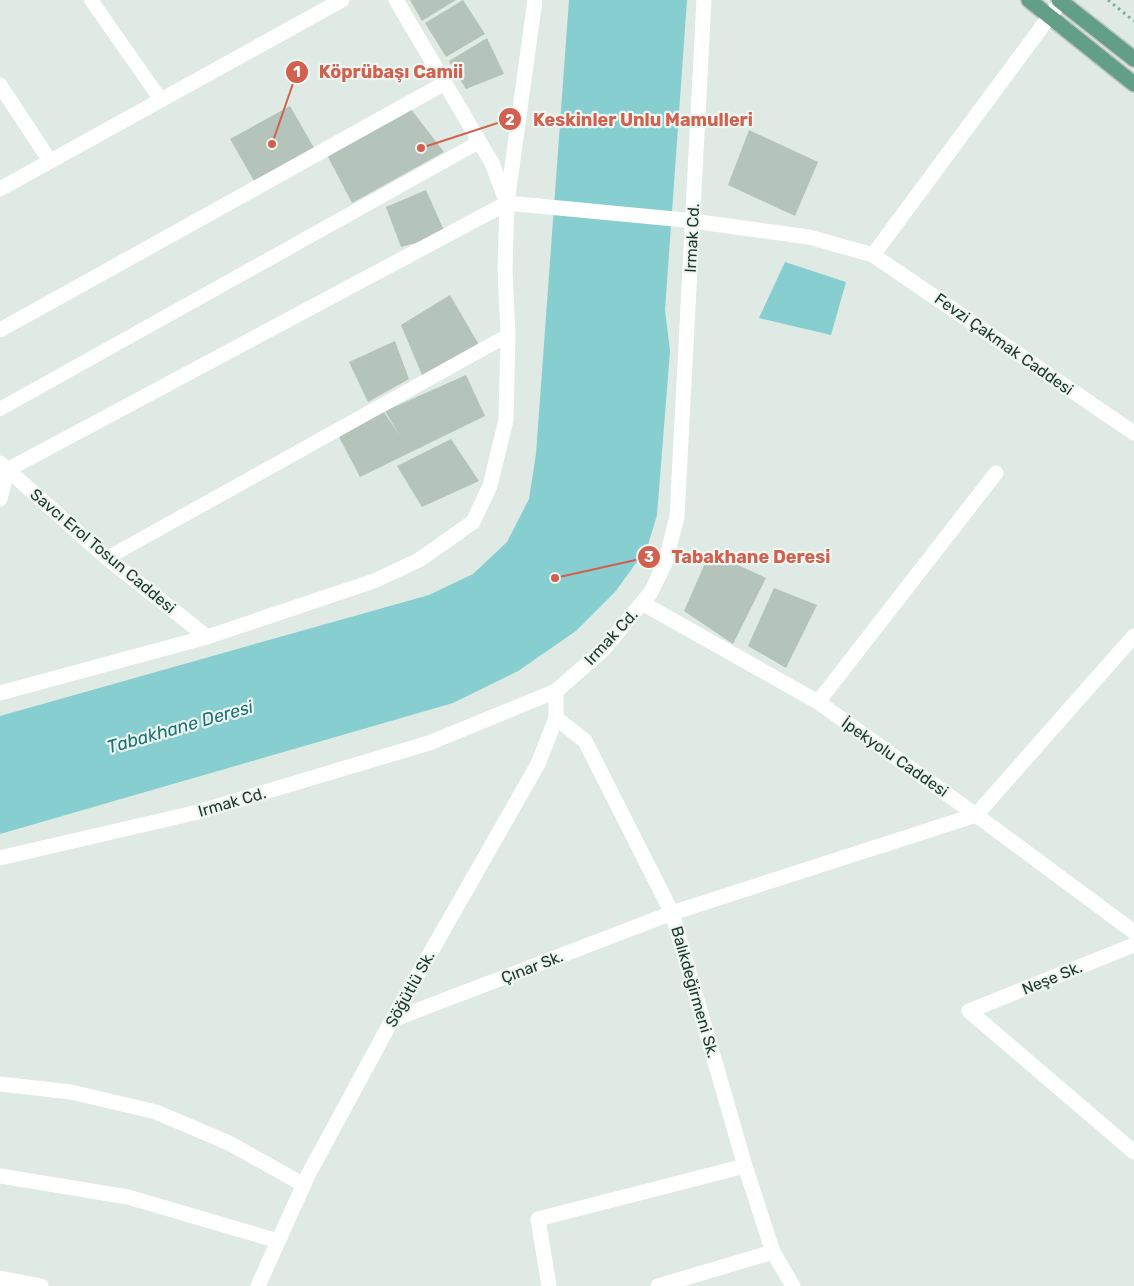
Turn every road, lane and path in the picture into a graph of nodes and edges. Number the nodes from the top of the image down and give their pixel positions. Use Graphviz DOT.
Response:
graph roads {
  1 [pos="91,0"];
  2 [pos="342,0"];
  3 [pos="396,0"];
  4 [pos="535,0"];
  5 [pos="704,0"];
  6 [pos="1029,0"];
  7 [pos="1060,0"];
  8 [pos="1108,0"];
  9 [pos="1049,17"];
  10 [pos="1134,21"];
  11 [pos="1134,59"];
  12 [pos="445,83"];
  13 [pos="1134,84"];
  14 [pos="0,85"];
  15 [pos="161,100"];
  16 [pos="479,142"];
  17 [pos="50,161"];
  18 [pos="0,189"];
  19 [pos="507,203"];
  20 [pos="693,221"];
  21 [pos="873,255"];
  22 [pos="0,330"];
  23 [pos="508,335"];
  24 [pos="0,409"];
  25 [pos="1134,434"];
  26 [pos="4,467"];
  27 [pos="996,473"];
  28 [pos="0,499"];
  29 [pos="107,558"];
  30 [pos="642,603"];
  31 [pos="1134,636"];
  32 [pos="207,637"];
  33 [pos="556,692"];
  34 [pos="0,693"];
  35 [pos="818,702"];
  36 [pos="556,718"];
  37 [pos="976,815"];
  38 [pos="0,858"];
  39 [pos="672,913"];
  40 [pos="1134,932"];
  41 [pos="1134,945"];
  42 [pos="392,1020"];
  43 [pos="0,1084"];
  44 [pos="1134,1152"];
  45 [pos="745,1166"];
  46 [pos="0,1176"];
  47 [pos="304,1185"];
  48 [pos="278,1241"];
  49 [pos="773,1252"];
  50 [pos="0,1278"];
  51 [pos="41,1286"];
  52 [pos="258,1286"];
  53 [pos="549,1286"];
  54 [pos="658,1286"];
  55 [pos="793,1286"];
  1 -- 15 [label="lane"];
  2 -- 15 [label="street"];
  3 -- 12 [label="street"];
  4 -- 19 [label="street"];
  5 -- 20 [label="street, Irmak Cd."];
  6 -- 9 [label="main road"];
  7 -- 9 [label="street"];
  7 -- 11 [label="main road"];
  8 -- 10 [label="path"];
  9 -- 13 [label="main road"];
  9 -- 21 [label="street"];
  12 -- 16 [label="street"];
  12 -- 22 [label="street"];
  14 -- 17 [label="street"];
  15 -- 17 [label="street"];
  16 -- 19 [label="street"];
  16 -- 24 [label="lane"];
  17 -- 18 [label="street"];
  19 -- 20 [label="street, Fevzi Çakmak Caddesi"];
  19 -- 23 [label="street"];
  19 -- 26 [label="street"];
  20 -- 21 [label="street, Fevzi Çakmak Caddesi"];
  20 -- 30 [label="street, Irmak Cd."];
  21 -- 25 [label="street, Fevzi Çakmak Caddesi"];
  23 -- 29 [label="lane"];
  23 -- 32 [label="street"];
  26 -- 28 [label="street"];
  26 -- 29 [label="street, Savcı Erol Tosun Caddesi"];
  27 -- 35 [label="street"];
  29 -- 32 [label="street, Savcı Erol Tosun Caddesi"];
  30 -- 33 [label="street, Irmak Cd."];
  30 -- 35 [label="street, İpekyolu Caddesi"];
  31 -- 37 [label="street"];
  32 -- 34 [label="street"];
  33 -- 36 [label="street, Söğütlü Sk."];
  33 -- 38 [label="street, Irmak Cd."];
  35 -- 37 [label="street, İpekyolu Caddesi"];
  36 -- 39 [label="street, Balıkdeğirmeni Sk."];
  36 -- 42 [label="street, Söğütlü Sk."];
  37 -- 39 [label="street, Çınar Sk."];
  37 -- 40 [label="street, İpekyolu Caddesi"];
  39 -- 42 [label="street, Çınar Sk."];
  39 -- 45 [label="street, Balıkdeğirmeni Sk."];
  41 -- 44 [label="street, Neşe Sk."];
  42 -- 47 [label="street, Söğütlü Sk."];
  43 -- 47 [label="street"];
  45 -- 49 [label="street, Balıkdeğirmeni Sk."];
  45 -- 53 [label="street"];
  46 -- 48 [label="street"];
  47 -- 48 [label="street, Söğütlü Sk."];
  48 -- 52 [label="street, Söğütlü Sk."];
  49 -- 54 [label="street"];
  49 -- 55 [label="street, Balıkdeğirmeni Sk."];
  50 -- 51 [label="street"];
}
